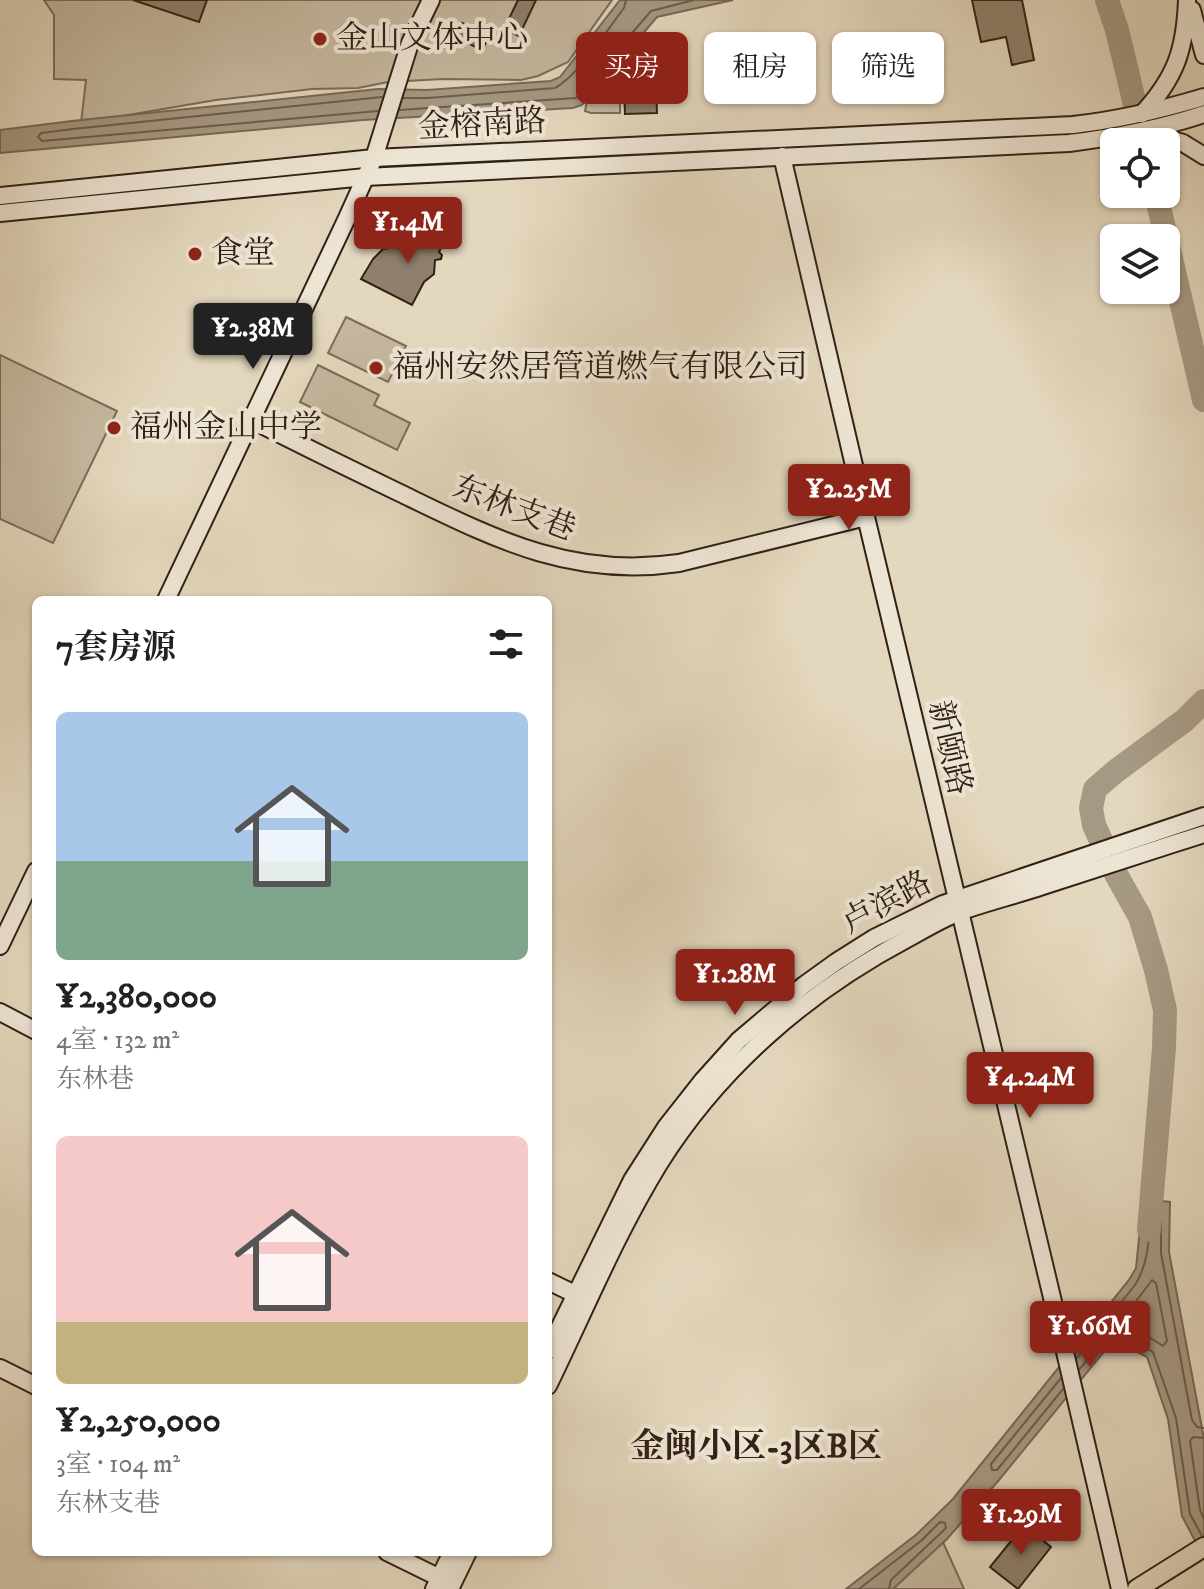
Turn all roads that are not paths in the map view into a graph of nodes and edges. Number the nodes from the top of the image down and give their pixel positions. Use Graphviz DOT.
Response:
graph roads {
  1 [pos="431,0"];
  2 [pos="1190,0"];
  3 [pos="1204,18"];
  4 [pos="1204,55"];
  5 [pos="1204,97"];
  6 [pos="1142,114"];
  7 [pos="1204,114"];
  8 [pos="1159,128"];
  9 [pos="1100,139"];
  10 [pos="1180,142"];
  11 [pos="782,156"];
  12 [pos="1204,156"];
  13 [pos="374,158"];
  14 [pos="365,177"];
  15 [pos="0,196"];
  16 [pos="0,213"];
  17 [pos="252,420"];
  18 [pos="866,517"];
  19 [pos="168,596"];
  20 [pos="1204,816"];
  21 [pos="1204,834"];
  22 [pos="1137,847"];
  23 [pos="32,879"];
  24 [pos="959,905"];
  25 [pos="0,946"];
  26 [pos="0,1012"];
  27 [pos="32,1029"];
  28 [pos="552,1283"];
  29 [pos="582,1298"];
  30 [pos="552,1345"];
  31 [pos="0,1368"];
  32 [pos="552,1376"];
  33 [pos="32,1384"];
  34 [pos="1204,1547"];
  35 [pos="394,1556"];
  36 [pos="451,1556"];
  37 [pos="465,1556"];
  38 [pos="444,1585"];
  39 [pos="1120,1589"];
  40 [pos="1137,1589"];
  1 -- 13 [label="main road"];
  2 -- 3 [label="main road"];
  2 -- 4 [label="main road"];
  2 -- 6 [label="main road"];
  5 -- 6 [label="main road, 金榕南路"];
  6 -- 13 [label="main road, 金榕南路"];
  7 -- 8 [label="main road, 金榕南路"];
  9 -- 11 [label="main road, 金榕南路"];
  10 -- 12 [label="main road"];
  11 -- 14 [label="main road, 金榕南路"];
  11 -- 18 [label="main road, 新颐路"];
  13 -- 14 [label="main road"];
  13 -- 15 [label="main road, 金榕南路"];
  14 -- 16 [label="main road, 金榕南路"];
  14 -- 17 [label="main road"];
  17 -- 18 [label="main road, 东林支巷"];
  17 -- 19 [label="main road"];
  18 -- 24 [label="main road, 新颐路"];
  20 -- 22 [label="main road, 卢滨路"];
  21 -- 22 [label="main road"];
  22 -- 24 [label="main road, 卢滨路"];
  23 -- 25 [label="main road"];
  24 -- 29 [label="main road, 卢滨路"];
  24 -- 39 [label="main road, 新颐路"];
  26 -- 27 [label="main road"];
  28 -- 29 [label="main road"];
  29 -- 30 [label="main road, 卢滨路"];
  29 -- 32 [label="main road"];
  31 -- 33 [label="main road"];
  34 -- 40 [label="main road"];
  35 -- 38 [label="main road"];
  36 -- 38 [label="main road"];
  37 -- 38 [label="main road"];
}
